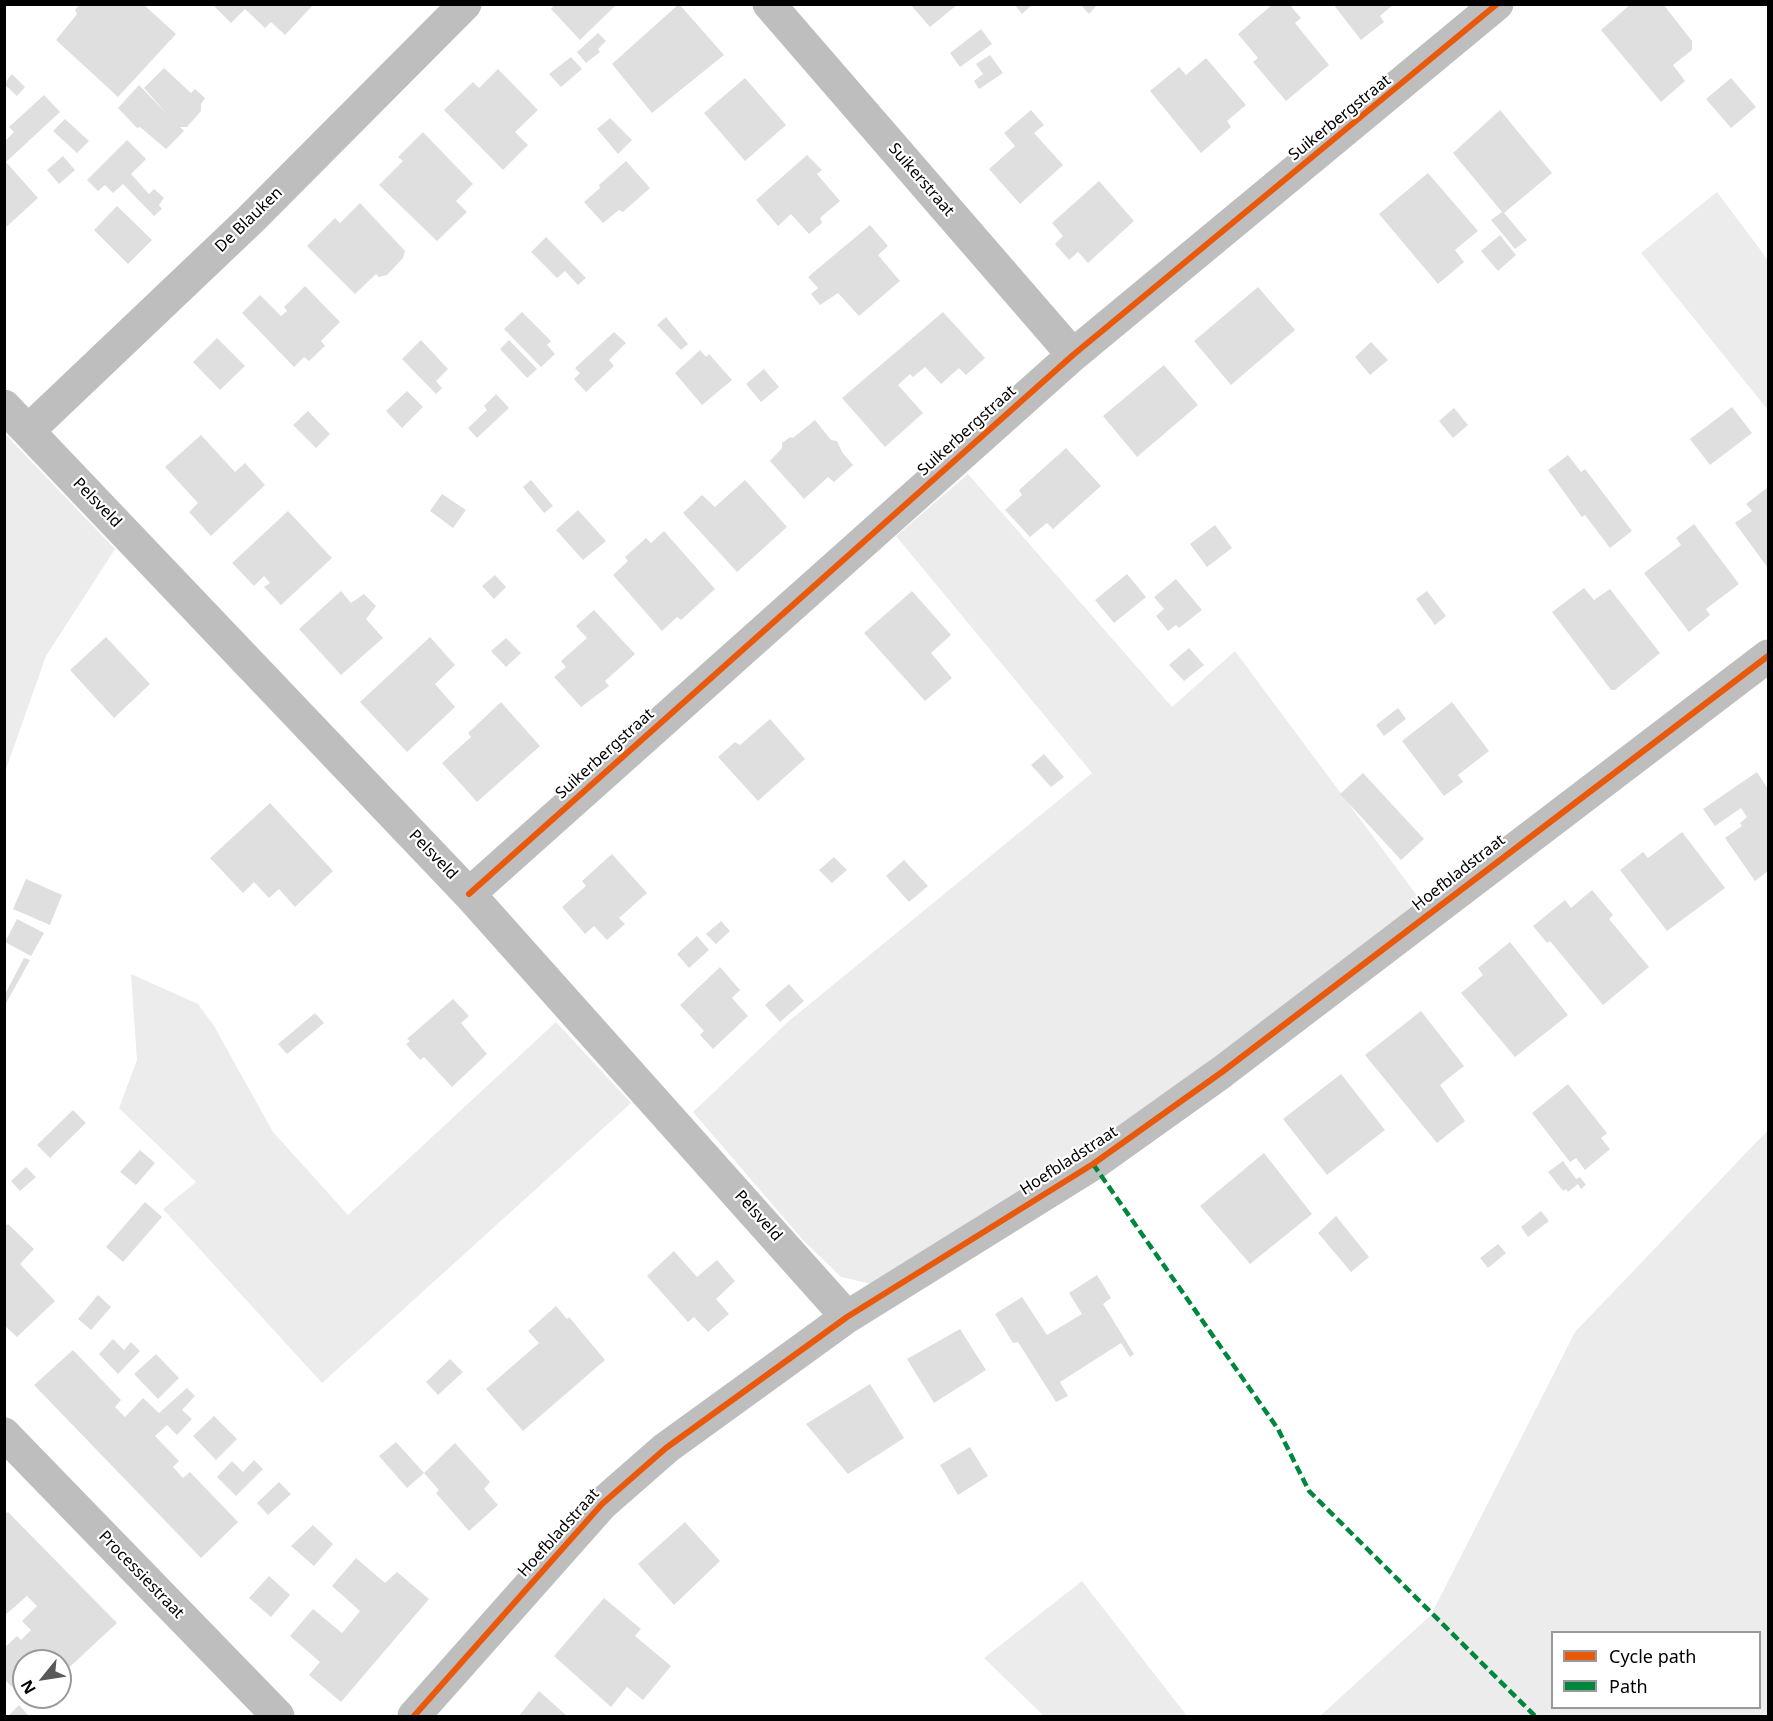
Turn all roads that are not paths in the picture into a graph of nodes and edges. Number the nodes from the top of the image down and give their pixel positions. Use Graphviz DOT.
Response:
graph roads {
  1 [pos="465,4"];
  2 [pos="769,4"];
  3 [pos="1497,4"];
  4 [pos="1073,355"];
  5 [pos="4,406"];
  6 [pos="28,431"];
  7 [pos="1768,656"];
  8 [pos="469,894"];
  9 [pos="847,1317"];
  10 [pos="4,1434"];
  11 [pos="278,1716"];
  12 [pos="414,1716"];
  1 -- 6 [label="street, De Blauken"];
  2 -- 4 [label="street, Suikerstraat"];
  3 -- 4 [label="street, Suikerbergstraat"];
  4 -- 8 [label="street, Suikerbergstraat"];
  5 -- 6 [label="street, Pelsveld"];
  6 -- 8 [label="street, Pelsveld"];
  7 -- 9 [label="street, Hoefbladstraat"];
  8 -- 9 [label="street, Pelsveld"];
  9 -- 12 [label="street, Hoefbladstraat"];
  10 -- 11 [label="street, Processiestraat"];
}
